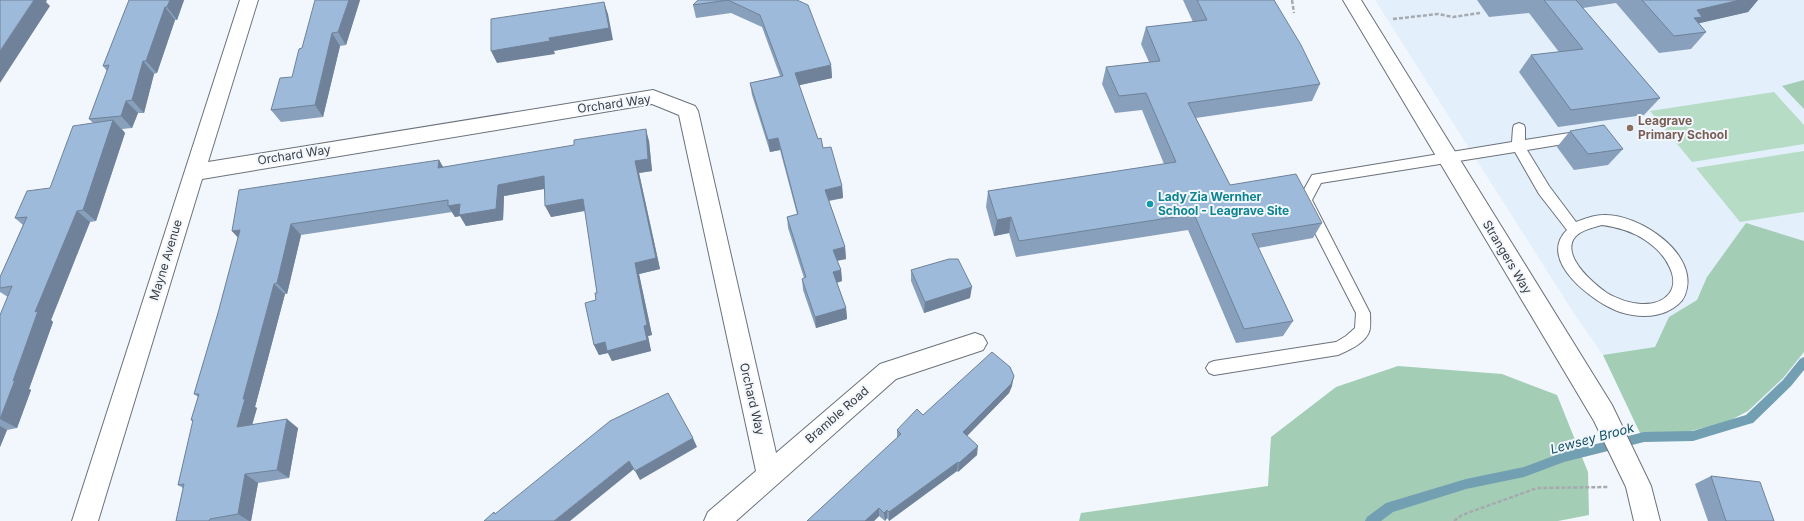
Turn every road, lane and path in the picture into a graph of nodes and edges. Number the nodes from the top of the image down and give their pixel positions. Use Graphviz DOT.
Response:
graph roads {
  1 [pos="249,0"];
  2 [pos="1292,0"];
  3 [pos="1352,0"];
  4 [pos="1294,13"];
  5 [pos="1480,14"];
  6 [pos="1365,22"];
  7 [pos="1519,128"];
  8 [pos="1585,136"];
  9 [pos="1518,146"];
  10 [pos="1447,157"];
  11 [pos="194,172"];
  12 [pos="1574,229"];
  13 [pos="975,343"];
  14 [pos="1214,368"];
  15 [pos="769,475"];
  16 [pos="1638,486"];
  17 [pos="85,521"];
  18 [pos="717,521"];
  19 [pos="1454,521"];
  20 [pos="1647,521"];
  1 -- 11 [label="street, Mayne Avenue"];
  2 -- 4 [label="path"];
  3 -- 6 [label="street, Strangers Way"];
  5 -- 6 [label="path"];
  6 -- 10 [label="street, Strangers Way"];
  7 -- 9 [label="lane"];
  8 -- 9 [label="lane"];
  9 -- 10 [label="lane"];
  9 -- 12 [label="lane"];
  10 -- 14 [label="lane"];
  10 -- 16 [label="street, Strangers Way"];
  11 -- 15 [label="street, Orchard Way"];
  11 -- 17 [label="street, Mayne Avenue"];
  12 -- 12 [label="lane"];
  13 -- 15 [label="street, Bramble Road"];
  15 -- 18 [label="street, Bramble Road"];
  16 -- 19 [label="path"];
  16 -- 20 [label="street, Strangers Way"];
}
